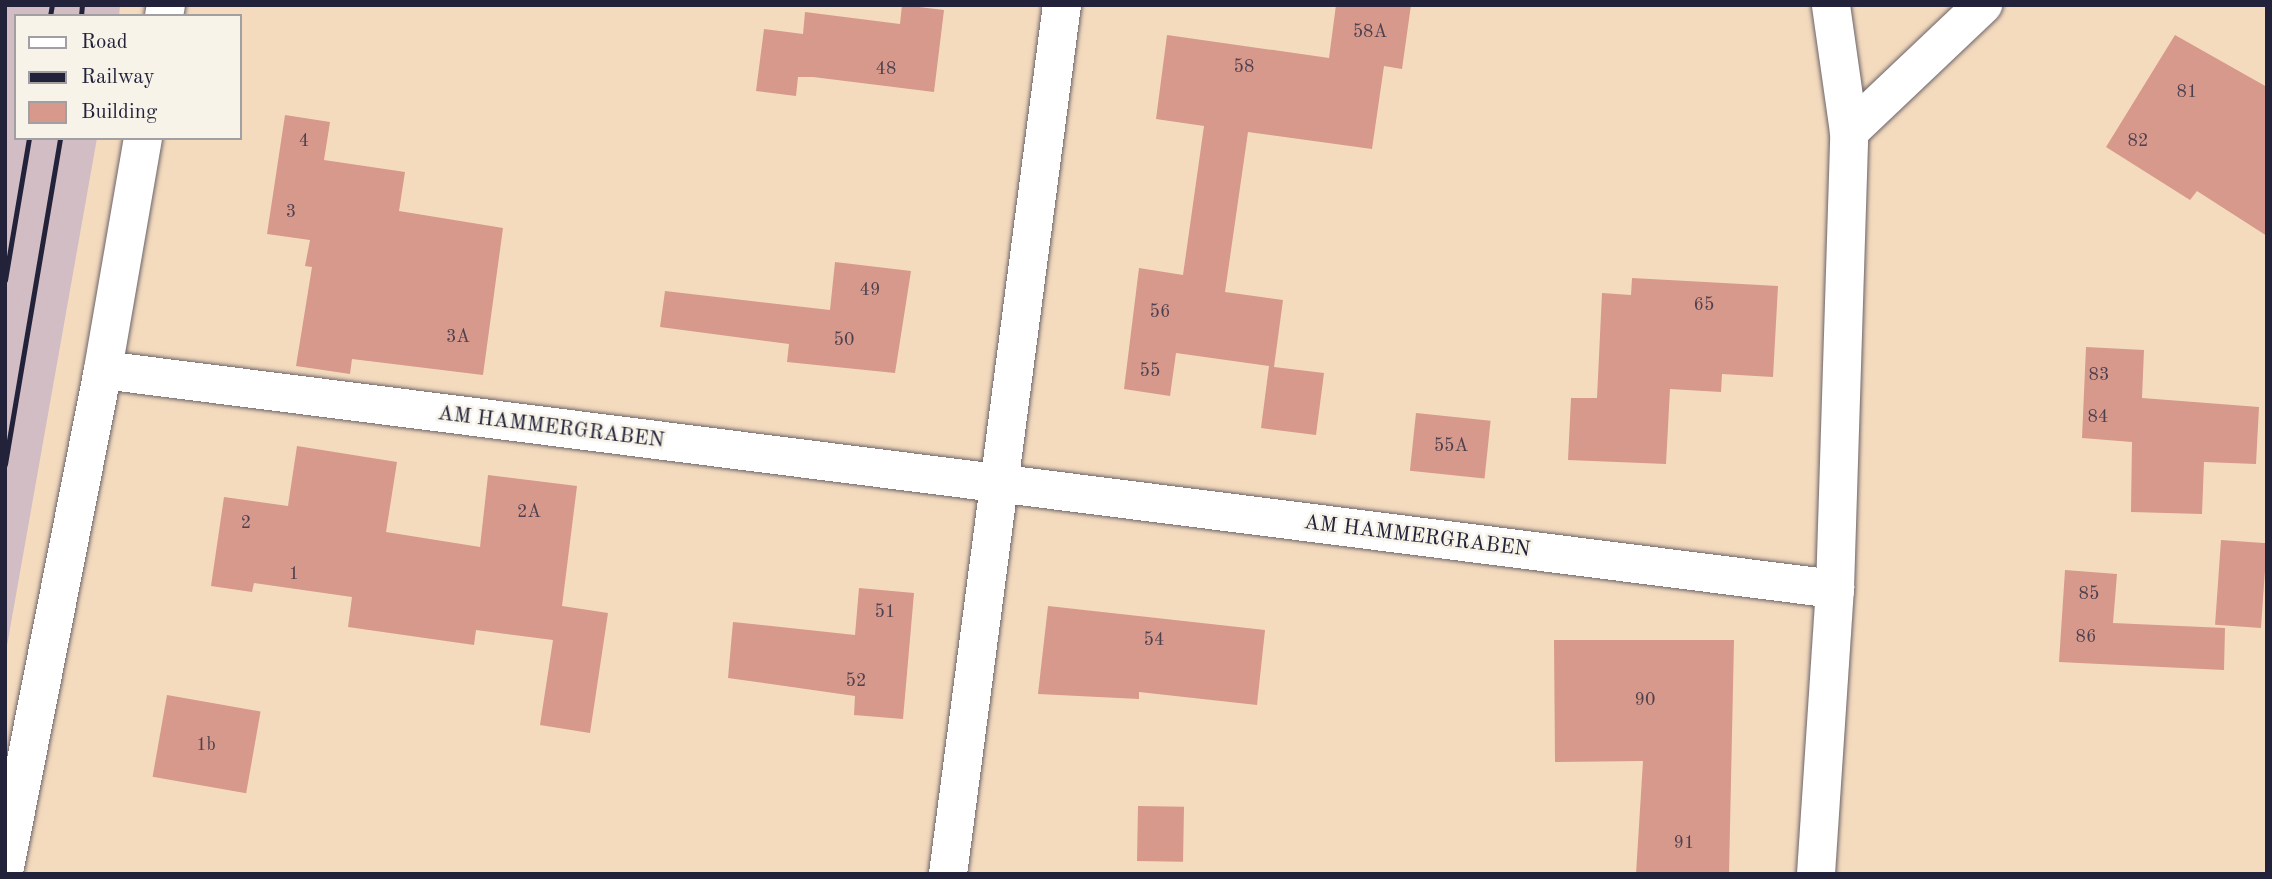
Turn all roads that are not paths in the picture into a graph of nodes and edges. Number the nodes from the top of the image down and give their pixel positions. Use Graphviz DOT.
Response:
graph roads {
  1 [pos="1062,5"];
  2 [pos="1831,5"];
  3 [pos="1983,5"];
  4 [pos="1849,132"];
  5 [pos="143,140"];
  6 [pos="103,370"];
  7 [pos="999,485"];
  8 [pos="1835,589"];
  9 [pos="5,867"];
  10 [pos="948,874"];
  11 [pos="1816,874"];
  1 -- 7 [label="street"];
  2 -- 4 [label="street"];
  3 -- 4 [label="street"];
  4 -- 8 [label="street"];
  5 -- 6 [label="street"];
  6 -- 7 [label="street, AM HAMMERGRABEN"];
  6 -- 9 [label="street"];
  7 -- 8 [label="street, AM HAMMERGRABEN"];
  7 -- 10 [label="street"];
  8 -- 11 [label="street"];
}
